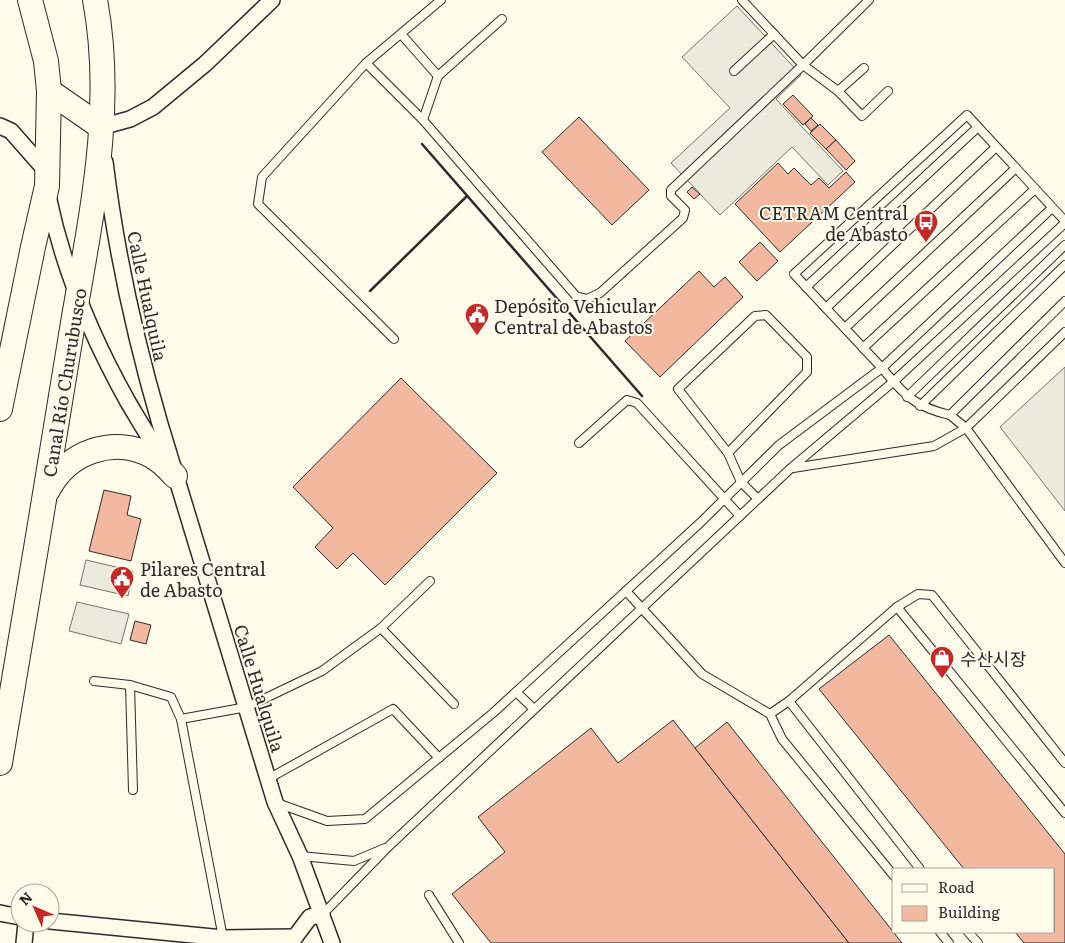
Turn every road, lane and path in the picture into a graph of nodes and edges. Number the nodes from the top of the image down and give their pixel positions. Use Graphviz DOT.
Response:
graph roads {
  1 [pos="30,0"];
  2 [pos="95,0"];
  3 [pos="272,0"];
  4 [pos="441,0"];
  5 [pos="742,0"];
  6 [pos="868,0"];
  7 [pos="502,19"];
  8 [pos="400,34"];
  9 [pos="774,34"];
  10 [pos="366,63"];
  11 [pos="803,66"];
  12 [pos="864,68"];
  13 [pos="734,71"];
  14 [pos="438,76"];
  15 [pos="888,90"];
  16 [pos="49,91"];
  17 [pos="838,91"];
  18 [pos="423,120"];
  19 [pos="0,126"];
  20 [pos="101,127"];
  21 [pos="978,127"];
  22 [pos="996,147"];
  23 [pos="1016,168"];
  24 [pos="46,180"];
  25 [pos="1035,189"];
  26 [pos="1052,208"];
  27 [pos="1065,222"];
  28 [pos="1065,244"];
  29 [pos="1065,265"];
  30 [pos="806,287"];
  31 [pos="78,294"];
  32 [pos="1065,301"];
  33 [pos="826,308"];
  34 [pos="845,328"];
  35 [pos="1065,332"];
  36 [pos="394,339"];
  37 [pos="863,348"];
  38 [pos="882,368"];
  39 [pos="893,382"];
  40 [pos="907,397"];
  41 [pos="920,406"];
  42 [pos="0,409"];
  43 [pos="950,415"];
  44 [pos="966,428"];
  45 [pos="579,443"];
  46 [pos="728,453"];
  47 [pos="791,468"];
  48 [pos="174,472"];
  49 [pos="741,482"];
  50 [pos="46,494"];
  51 [pos="758,499"];
  52 [pos="723,500"];
  53 [pos="740,516"];
  54 [pos="1065,563"];
  55 [pos="430,581"];
  56 [pos="626,591"];
  57 [pos="642,608"];
  58 [pos="897,608"];
  59 [pos="381,628"];
  60 [pos="94,681"];
  61 [pos="130,685"];
  62 [pos="516,692"];
  63 [pos="789,701"];
  64 [pos="454,704"];
  65 [pos="246,707"];
  66 [pos="534,709"];
  67 [pos="770,714"];
  68 [pos="182,719"];
  69 [pos="439,758"];
  70 [pos="0,763"];
  71 [pos="1065,763"];
  72 [pos="268,780"];
  73 [pos="133,790"];
  74 [pos="275,802"];
  75 [pos="1065,813"];
  76 [pos="390,846"];
  77 [pos="300,856"];
  78 [pos="919,868"];
  79 [pos="892,874"];
  80 [pos="429,894"];
  81 [pos="322,915"];
  82 [pos="60,922"];
  83 [pos="941,933"];
  84 [pos="969,933"];
  85 [pos="223,938"];
  86 [pos="296,940"];
  87 [pos="332,943"];
  88 [pos="459,943"];
  89 [pos="949,943"];
  90 [pos="978,943"];
  1 -- 16 [label="main road"];
  2 -- 20 [label="main road, Canal Río Churubusco"];
  3 -- 20 [label="street"];
  4 -- 8 [label="lane"];
  5 -- 9 [label="lane"];
  6 -- 11 [label="lane"];
  7 -- 14 [label="lane"];
  8 -- 10 [label="lane"];
  8 -- 14 [label="lane"];
  9 -- 11 [label="lane"];
  9 -- 13 [label="lane"];
  10 -- 18 [label="lane"];
  10 -- 36 [label="lane"];
  11 -- 17 [label="lane"];
  11 -- 18 [label="lane"];
  12 -- 17 [label="lane"];
  14 -- 18 [label="lane"];
  15 -- 17 [label="lane"];
  16 -- 20 [label="main road"];
  16 -- 24 [label="main road"];
  19 -- 24 [label="street"];
  20 -- 31 [label="main road, Canal Río Churubusco"];
  20 -- 48 [label="street, Calle Hualquila"];
  21 -- 22 [label="lane"];
  21 -- 30 [label="lane"];
  21 -- 30 [label="lane"];
  22 -- 23 [label="lane"];
  22 -- 33 [label="lane"];
  23 -- 25 [label="lane"];
  23 -- 34 [label="lane"];
  24 -- 31 [label="street, Calle Hualquila"];
  24 -- 42 [label="main road"];
  25 -- 26 [label="lane"];
  25 -- 37 [label="lane"];
  26 -- 27 [label="lane"];
  26 -- 38 [label="lane"];
  27 -- 39 [label="lane"];
  28 -- 40 [label="lane"];
  29 -- 41 [label="lane"];
  30 -- 33 [label="lane"];
  31 -- 48 [label="street, Calle Hualquila"];
  31 -- 50 [label="main road, Canal Río Churubusco"];
  32 -- 43 [label="lane"];
  33 -- 34 [label="lane"];
  34 -- 37 [label="lane"];
  35 -- 44 [label="lane"];
  37 -- 38 [label="lane"];
  38 -- 39 [label="lane"];
  38 -- 49 [label="lane"];
  39 -- 40 [label="lane"];
  39 -- 47 [label="lane"];
  40 -- 41 [label="lane"];
  41 -- 43 [label="lane"];
  43 -- 44 [label="lane"];
  44 -- 47 [label="lane"];
  44 -- 54 [label="lane"];
  45 -- 52 [label="lane"];
  46 -- 46 [label="lane"];
  46 -- 49 [label="lane"];
  47 -- 51 [label="lane"];
  48 -- 50 [label="main road"];
  48 -- 65 [label="street, Calle Hualquila"];
  49 -- 51 [label="lane"];
  49 -- 52 [label="lane"];
  50 -- 70 [label="main road, Canal Río Churubusco"];
  51 -- 53 [label="lane"];
  52 -- 53 [label="lane"];
  52 -- 56 [label="lane"];
  53 -- 57 [label="lane"];
  55 -- 59 [label="lane"];
  56 -- 57 [label="lane"];
  56 -- 62 [label="lane"];
  57 -- 66 [label="lane"];
  57 -- 67 [label="lane"];
  58 -- 63 [label="lane"];
  58 -- 71 [label="lane"];
  58 -- 75 [label="lane"];
  59 -- 64 [label="lane"];
  59 -- 65 [label="lane"];
  60 -- 61 [label="lane"];
  61 -- 68 [label="lane"];
  61 -- 73 [label="lane"];
  62 -- 66 [label="lane"];
  62 -- 69 [label="lane"];
  63 -- 67 [label="lane"];
  63 -- 78 [label="lane"];
  65 -- 68 [label="lane"];
  65 -- 72 [label="street, Calle Hualquila"];
  66 -- 76 [label="lane"];
  67 -- 79 [label="lane"];
  68 -- 85 [label="lane"];
  69 -- 72 [label="lane"];
  69 -- 74 [label="lane"];
  72 -- 74 [label="street, Calle Hualquila"];
  74 -- 77 [label="street, Calle Hualquila"];
  76 -- 77 [label="lane"];
  76 -- 81 [label="lane"];
  77 -- 81 [label="street, Calle Hualquila"];
  80 -- 88 [label="lane"];
  81 -- 86 [label="street"];
  81 -- 87 [label="street, Calle Hualquila"];
  82 -- 85 [label="street"];
  83 -- 89 [label="lane"];
  84 -- 90 [label="lane"];
  85 -- 86 [label="street"];
}
